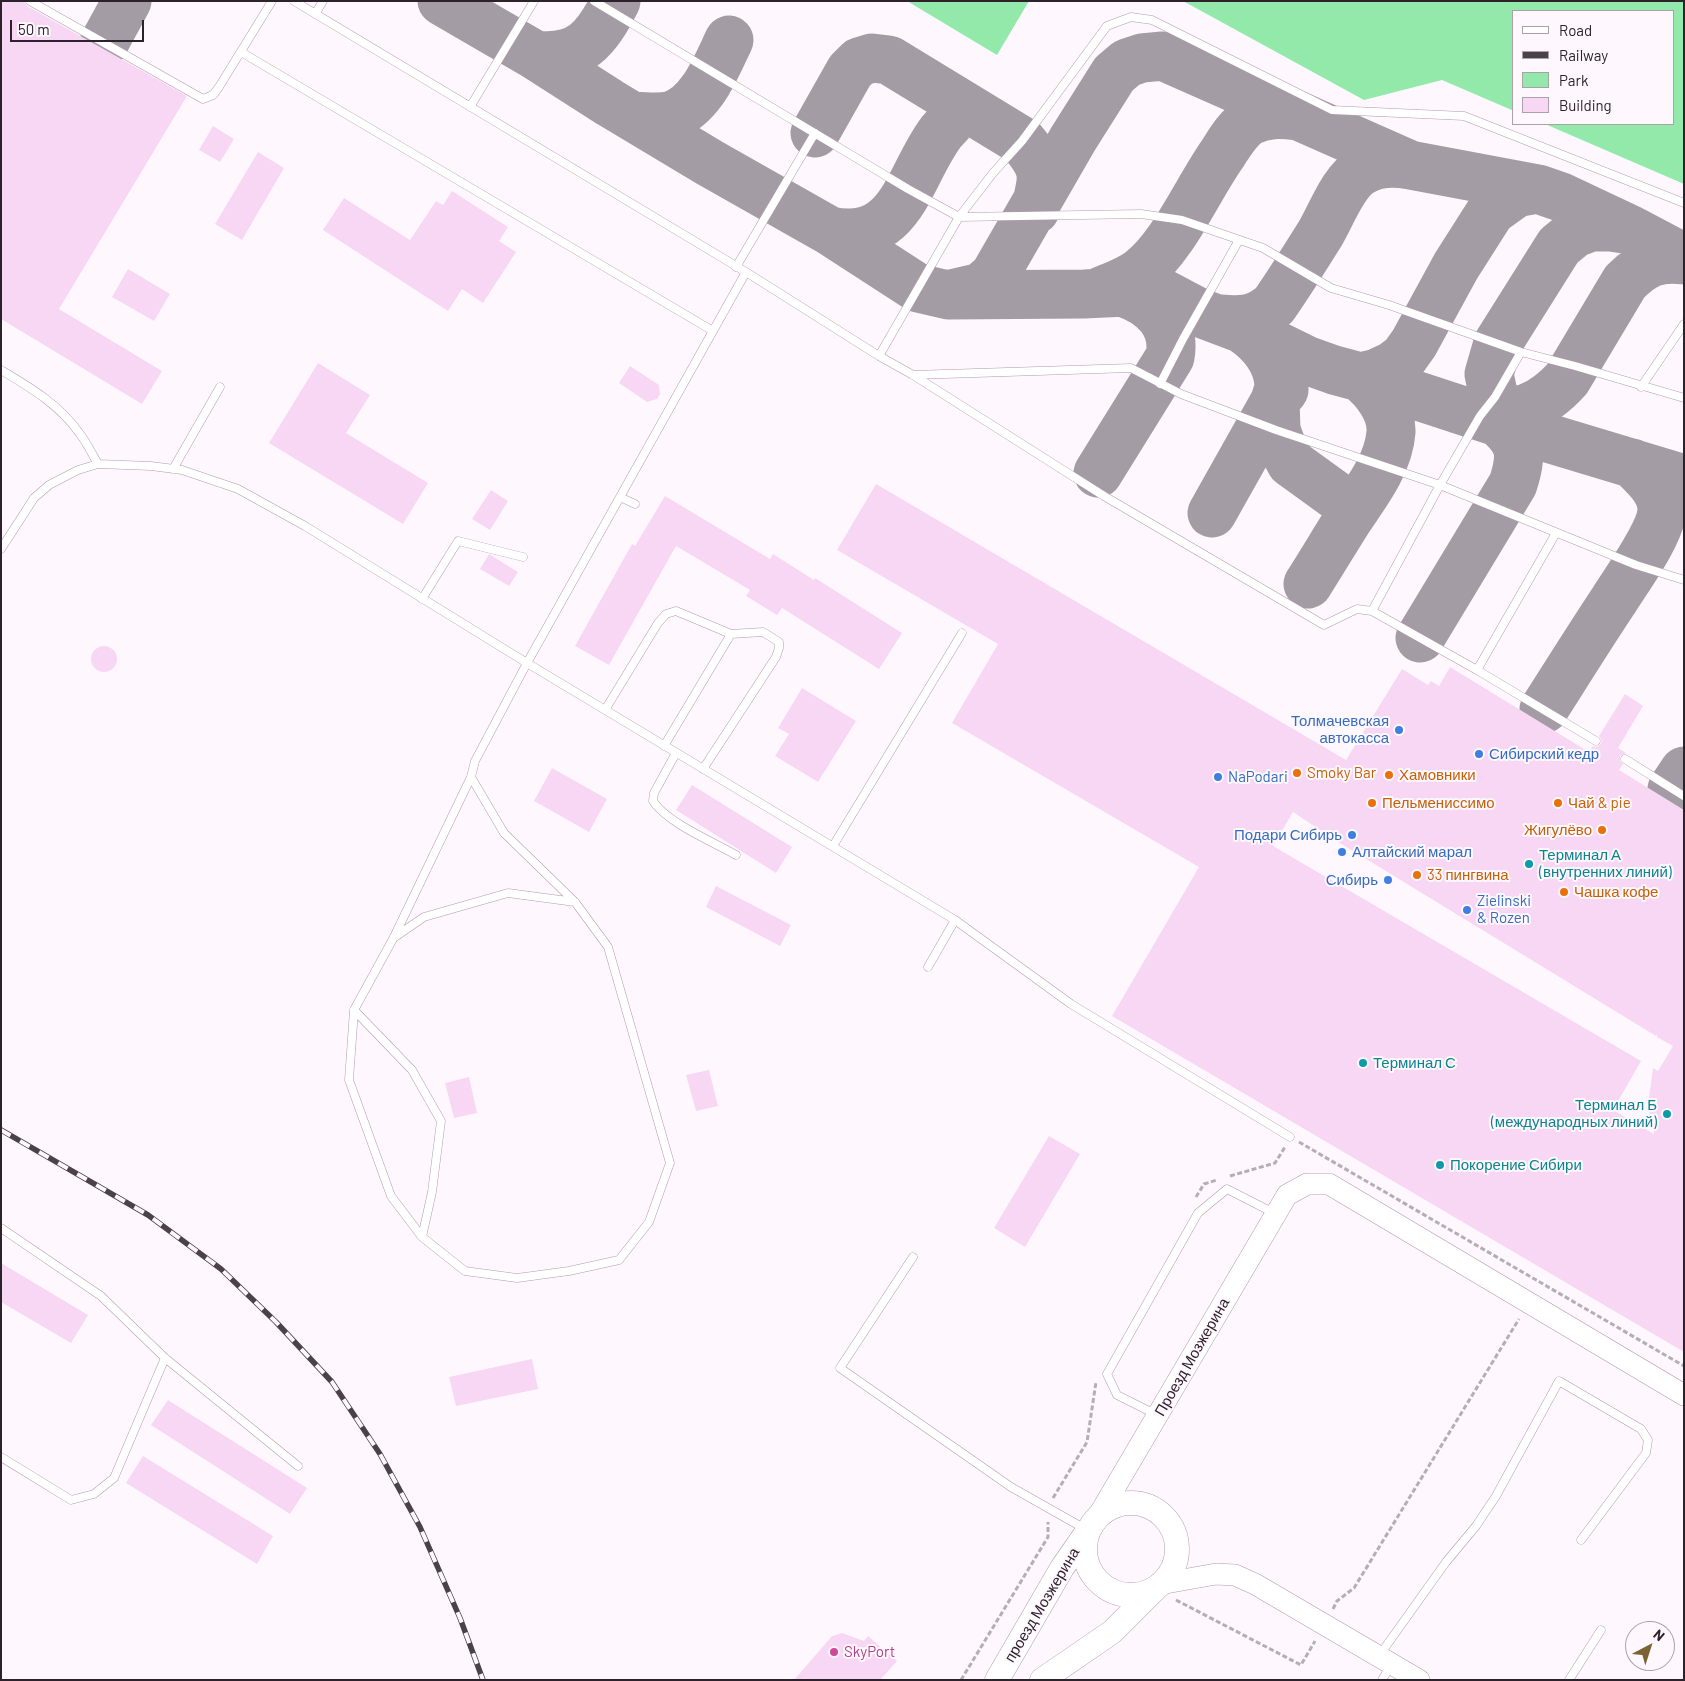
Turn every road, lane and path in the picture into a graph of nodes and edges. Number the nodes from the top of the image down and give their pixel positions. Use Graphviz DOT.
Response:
graph roads {
  1 [pos="30,1"];
  2 [pos="272,1"];
  3 [pos="294,1"];
  4 [pos="323,1"];
  5 [pos="534,1"];
  6 [pos="594,1"];
  7 [pos="315,14"];
  8 [pos="240,52"];
  9 [pos="470,107"];
  10 [pos="815,133"];
  11 [pos="1684,203"];
  12 [pos="959,217"];
  13 [pos="1239,240"];
  14 [pos="736,267"];
  15 [pos="746,272"];
  16 [pos="1684,324"];
  17 [pos="713,331"];
  18 [pos="1521,352"];
  19 [pos="879,356"];
  20 [pos="1,370"];
  21 [pos="913,375"];
  22 [pos="1160,384"];
  23 [pos="220,387"];
  24 [pos="1641,387"];
  25 [pos="1684,398"];
  26 [pos="98,464"];
  27 [pos="173,469"];
  28 [pos="1440,485"];
  29 [pos="620,497"];
  30 [pos="635,504"];
  31 [pos="1556,533"];
  32 [pos="1,549"];
  33 [pos="523,556"];
  34 [pos="1684,580"];
  35 [pos="422,598"];
  36 [pos="1372,611"];
  37 [pos="962,633"];
  38 [pos="731,634"];
  39 [pos="527,664"];
  40 [pos="1477,670"];
  41 [pos="606,710"];
  42 [pos="1596,741"];
  43 [pos="664,746"];
  44 [pos="676,753"];
  45 [pos="1625,759"];
  46 [pos="703,769"];
  47 [pos="471,777"];
  48 [pos="1684,796"];
  49 [pos="833,846"];
  50 [pos="736,855"];
  51 [pos="575,902"];
  52 [pos="955,920"];
  53 [pos="394,937"];
  54 [pos="928,967"];
  55 [pos="354,1010"];
  56 [pos="1290,1137"];
  57 [pos="1276,1214"];
  58 [pos="1,1228"];
  59 [pos="422,1237"];
  60 [pos="913,1257"];
  61 [pos="1541,1283"];
  62 [pos="1528,1302"];
  63 [pos="165,1358"];
  64 [pos="1684,1366"];
  65 [pos="1684,1395"];
  66 [pos="1157,1416"];
  67 [pos="1,1457"];
  68 [pos="298,1466"];
  69 [pos="1093,1524"];
  70 [pos="1581,1540"];
  71 [pos="1165,1595"];
  72 [pos="1324,1625"];
  73 [pos="1600,1630"];
  74 [pos="1384,1666"];
  75 [pos="997,1680"];
  76 [pos="1042,1680"];
  77 [pos="1419,1680"];
  78 [pos="1569,1680"];
  1 -- 8 [label="lane"];
  2 -- 8 [label="lane"];
  3 -- 7 [label="lane"];
  4 -- 7 [label="lane"];
  5 -- 9 [label="lane"];
  6 -- 10 [label="lane"];
  7 -- 9 [label="lane"];
  8 -- 17 [label="lane"];
  9 -- 14 [label="lane"];
  10 -- 12 [label="lane"];
  10 -- 14 [label="lane"];
  11 -- 12 [label="lane"];
  12 -- 13 [label="lane"];
  12 -- 19 [label="lane"];
  13 -- 18 [label="lane"];
  13 -- 22 [label="lane"];
  14 -- 15 [label="lane"];
  15 -- 17 [label="lane"];
  15 -- 19 [label="lane"];
  16 -- 24 [label="lane"];
  17 -- 29 [label="lane"];
  18 -- 24 [label="lane"];
  18 -- 28 [label="lane"];
  19 -- 21 [label="lane"];
  20 -- 26 [label="lane"];
  21 -- 22 [label="lane"];
  21 -- 36 [label="lane"];
  22 -- 28 [label="lane"];
  23 -- 27 [label="lane"];
  24 -- 25 [label="lane"];
  26 -- 27 [label="lane"];
  26 -- 32 [label="lane"];
  27 -- 35 [label="lane"];
  28 -- 31 [label="lane"];
  28 -- 36 [label="lane"];
  29 -- 30 [label="lane"];
  29 -- 39 [label="lane"];
  31 -- 34 [label="lane"];
  31 -- 40 [label="lane"];
  33 -- 35 [label="lane"];
  35 -- 39 [label="lane"];
  36 -- 40 [label="lane"];
  37 -- 49 [label="lane"];
  38 -- 41 [label="lane"];
  38 -- 43 [label="lane"];
  38 -- 46 [label="lane"];
  39 -- 41 [label="lane"];
  39 -- 47 [label="lane"];
  40 -- 42 [label="lane"];
  41 -- 43 [label="lane"];
  43 -- 44 [label="lane"];
  44 -- 46 [label="lane"];
  44 -- 50 [label="lane"];
  45 -- 48 [label="lane"];
  46 -- 49 [label="lane"];
  47 -- 51 [label="lane"];
  47 -- 53 [label="lane"];
  49 -- 52 [label="lane"];
  51 -- 53 [label="lane"];
  51 -- 59 [label="lane"];
  52 -- 54 [label="lane"];
  52 -- 56 [label="lane"];
  53 -- 55 [label="lane"];
  55 -- 59 [label="lane"];
  55 -- 59 [label="lane"];
  56 -- 61 [label="path"];
  57 -- 62 [label="street, Проезд Мозжерина"];
  57 -- 66 [label="street, Проезд Мозжерина"];
  57 -- 66 [label="lane"];
  58 -- 63 [label="lane"];
  60 -- 69 [label="lane"];
  61 -- 62 [label="path"];
  61 -- 64 [label="path"];
  62 -- 65 [label="street"];
  62 -- 72 [label="path"];
  63 -- 67 [label="lane"];
  63 -- 68 [label="lane"];
  66 -- 69 [label="street, Проезд Мозжерина"];
  69 -- 71 [label="main road, Проезд Мозжерина"];
  69 -- 71 [label="main road"];
  69 -- 75 [label="main road, проезд Мозжерина"];
  70 -- 74 [label="lane"];
  71 -- 72 [label="street"];
  71 -- 72 [label="path"];
  71 -- 76 [label="main road"];
  72 -- 74 [label="street"];
  73 -- 78 [label="lane"];
  74 -- 77 [label="street"];
}
